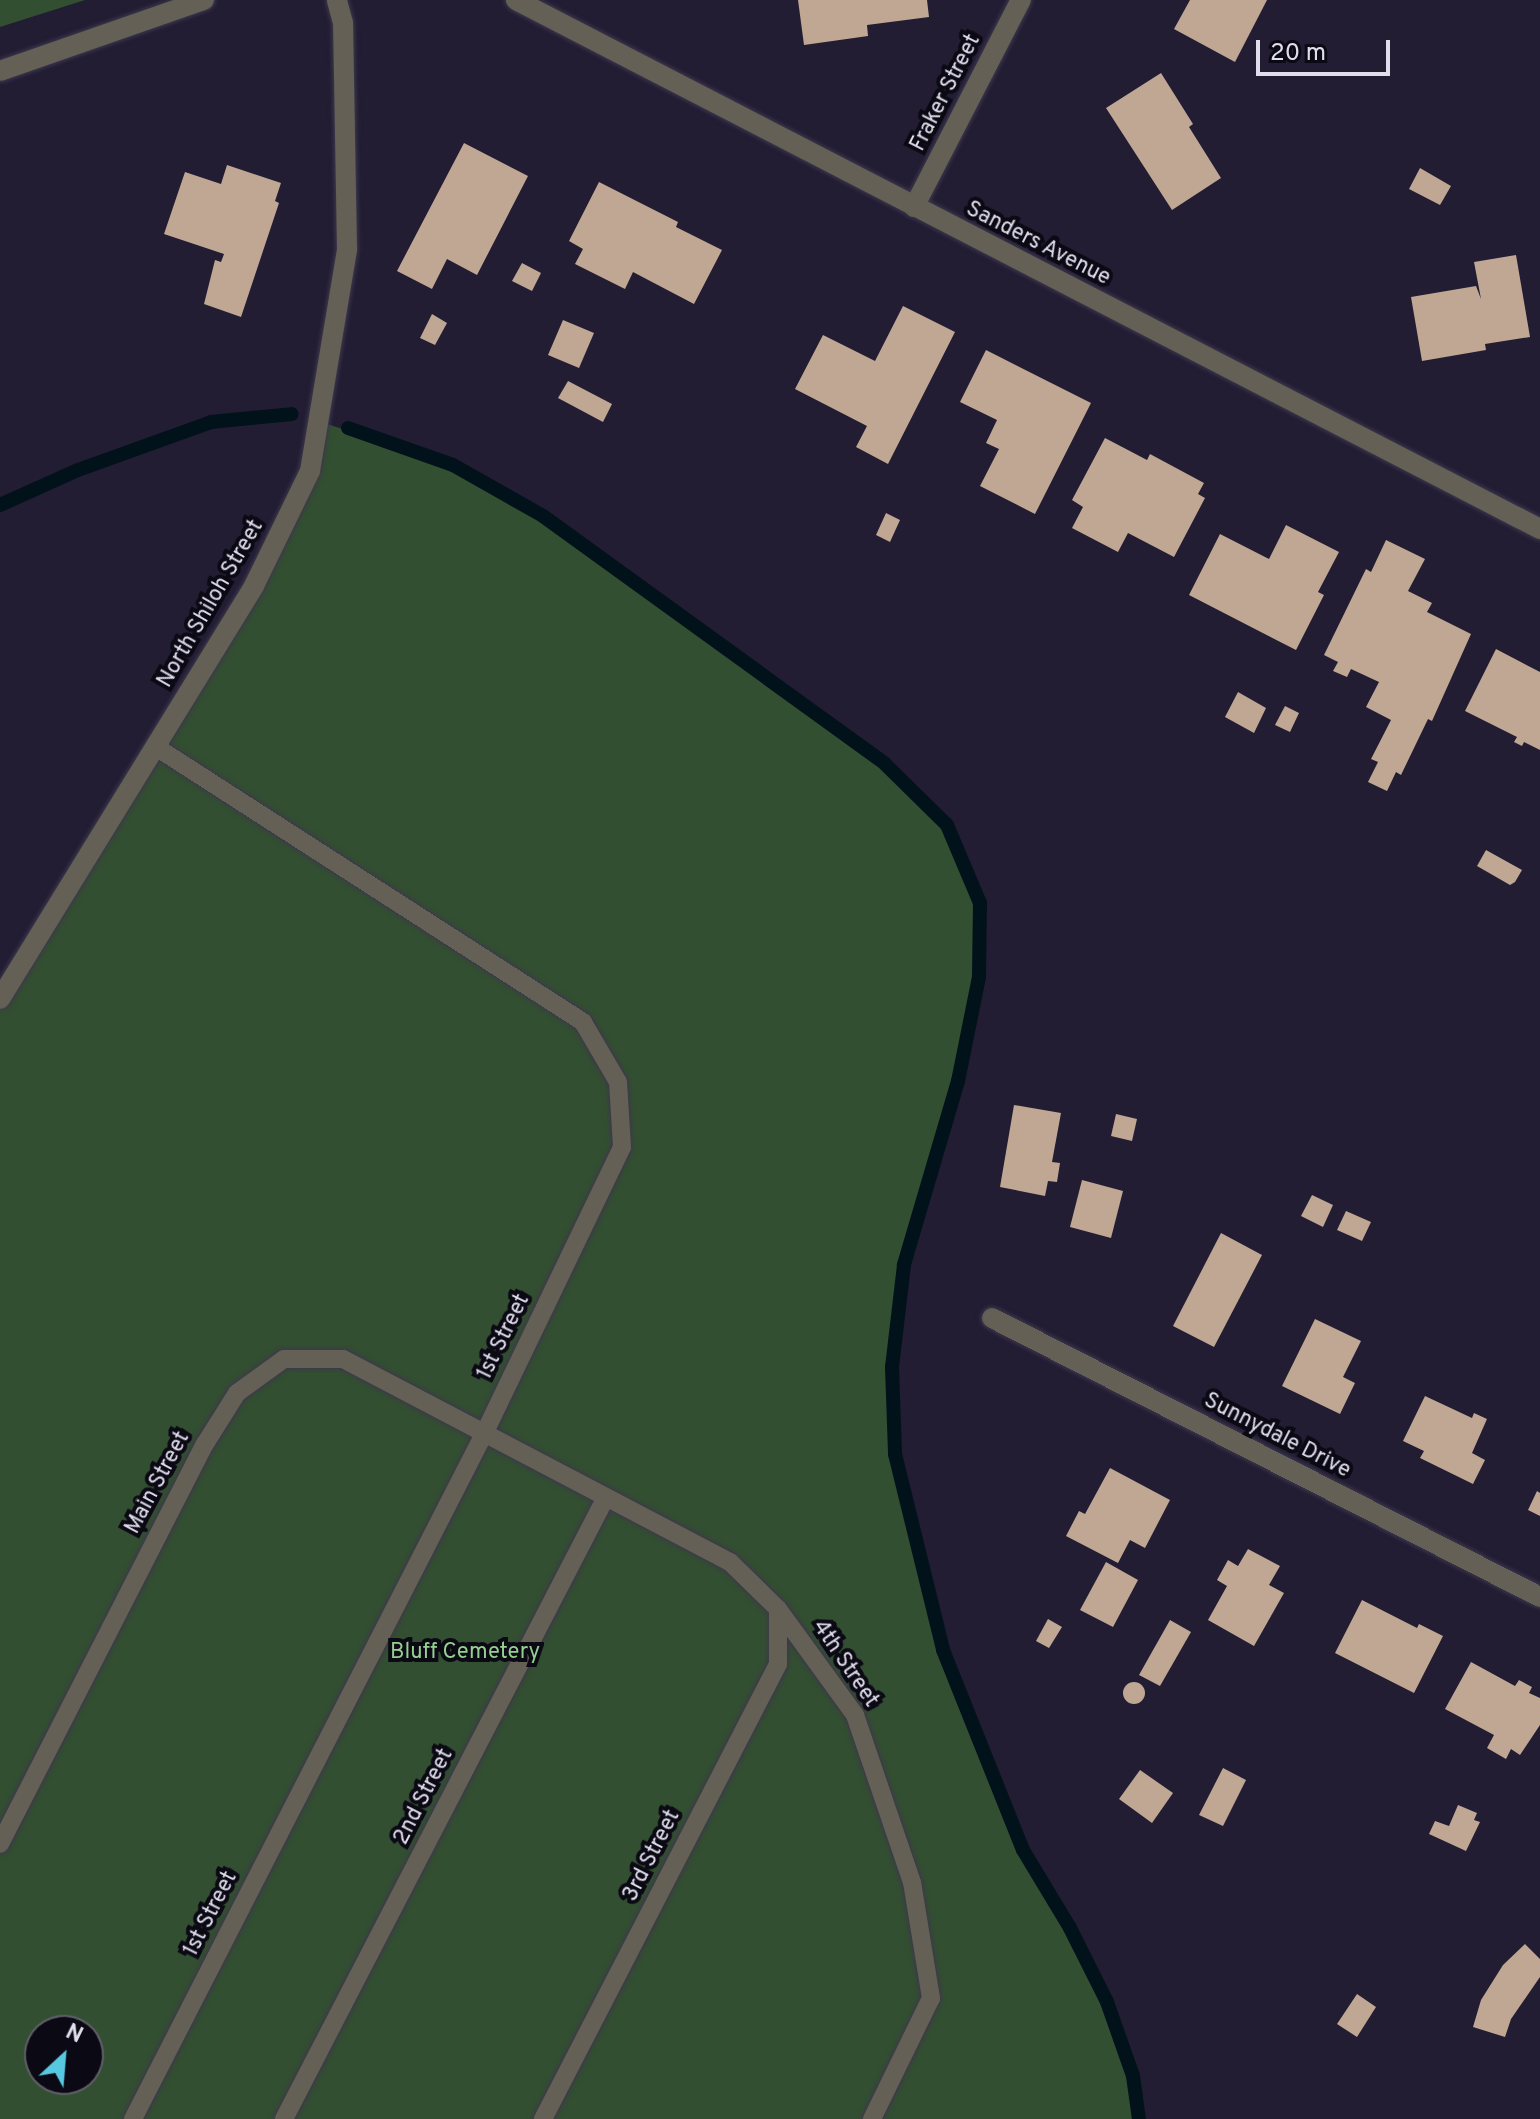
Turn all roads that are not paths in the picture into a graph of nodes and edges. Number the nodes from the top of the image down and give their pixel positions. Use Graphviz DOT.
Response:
graph roads {
  1 [pos="204,0"];
  2 [pos="337,0"];
  3 [pos="516,0"];
  4 [pos="1021,0"];
  5 [pos="0,71"];
  6 [pos="914,207"];
  7 [pos="1540,529"];
  8 [pos="156,747"];
  9 [pos="0,999"];
  10 [pos="992,1318"];
  11 [pos="484,1434"];
  12 [pos="606,1497"];
  13 [pos="1540,1597"];
  14 [pos="778,1609"];
  15 [pos="0,1844"];
  16 [pos="133,2119"];
  17 [pos="284,2119"];
  18 [pos="543,2119"];
  19 [pos="872,2119"];
  1 -- 5 [label="street"];
  2 -- 8 [label="street, North Shiloh Street"];
  3 -- 6 [label="street, Sanders Avenue"];
  4 -- 6 [label="street, Fraker Street"];
  6 -- 7 [label="street, Sanders Avenue"];
  8 -- 9 [label="street, North Shiloh Street"];
  8 -- 11 [label="lane, 1st Street"];
  10 -- 13 [label="street, Sunnydale Drive"];
  11 -- 12 [label="lane, 4th Street"];
  11 -- 15 [label="lane, Main Street"];
  11 -- 16 [label="lane, 1st Street"];
  12 -- 14 [label="lane, 4th Street"];
  12 -- 17 [label="lane, 2nd Street"];
  14 -- 18 [label="lane, 3rd Street"];
  14 -- 19 [label="lane, 4th Street"];
}
